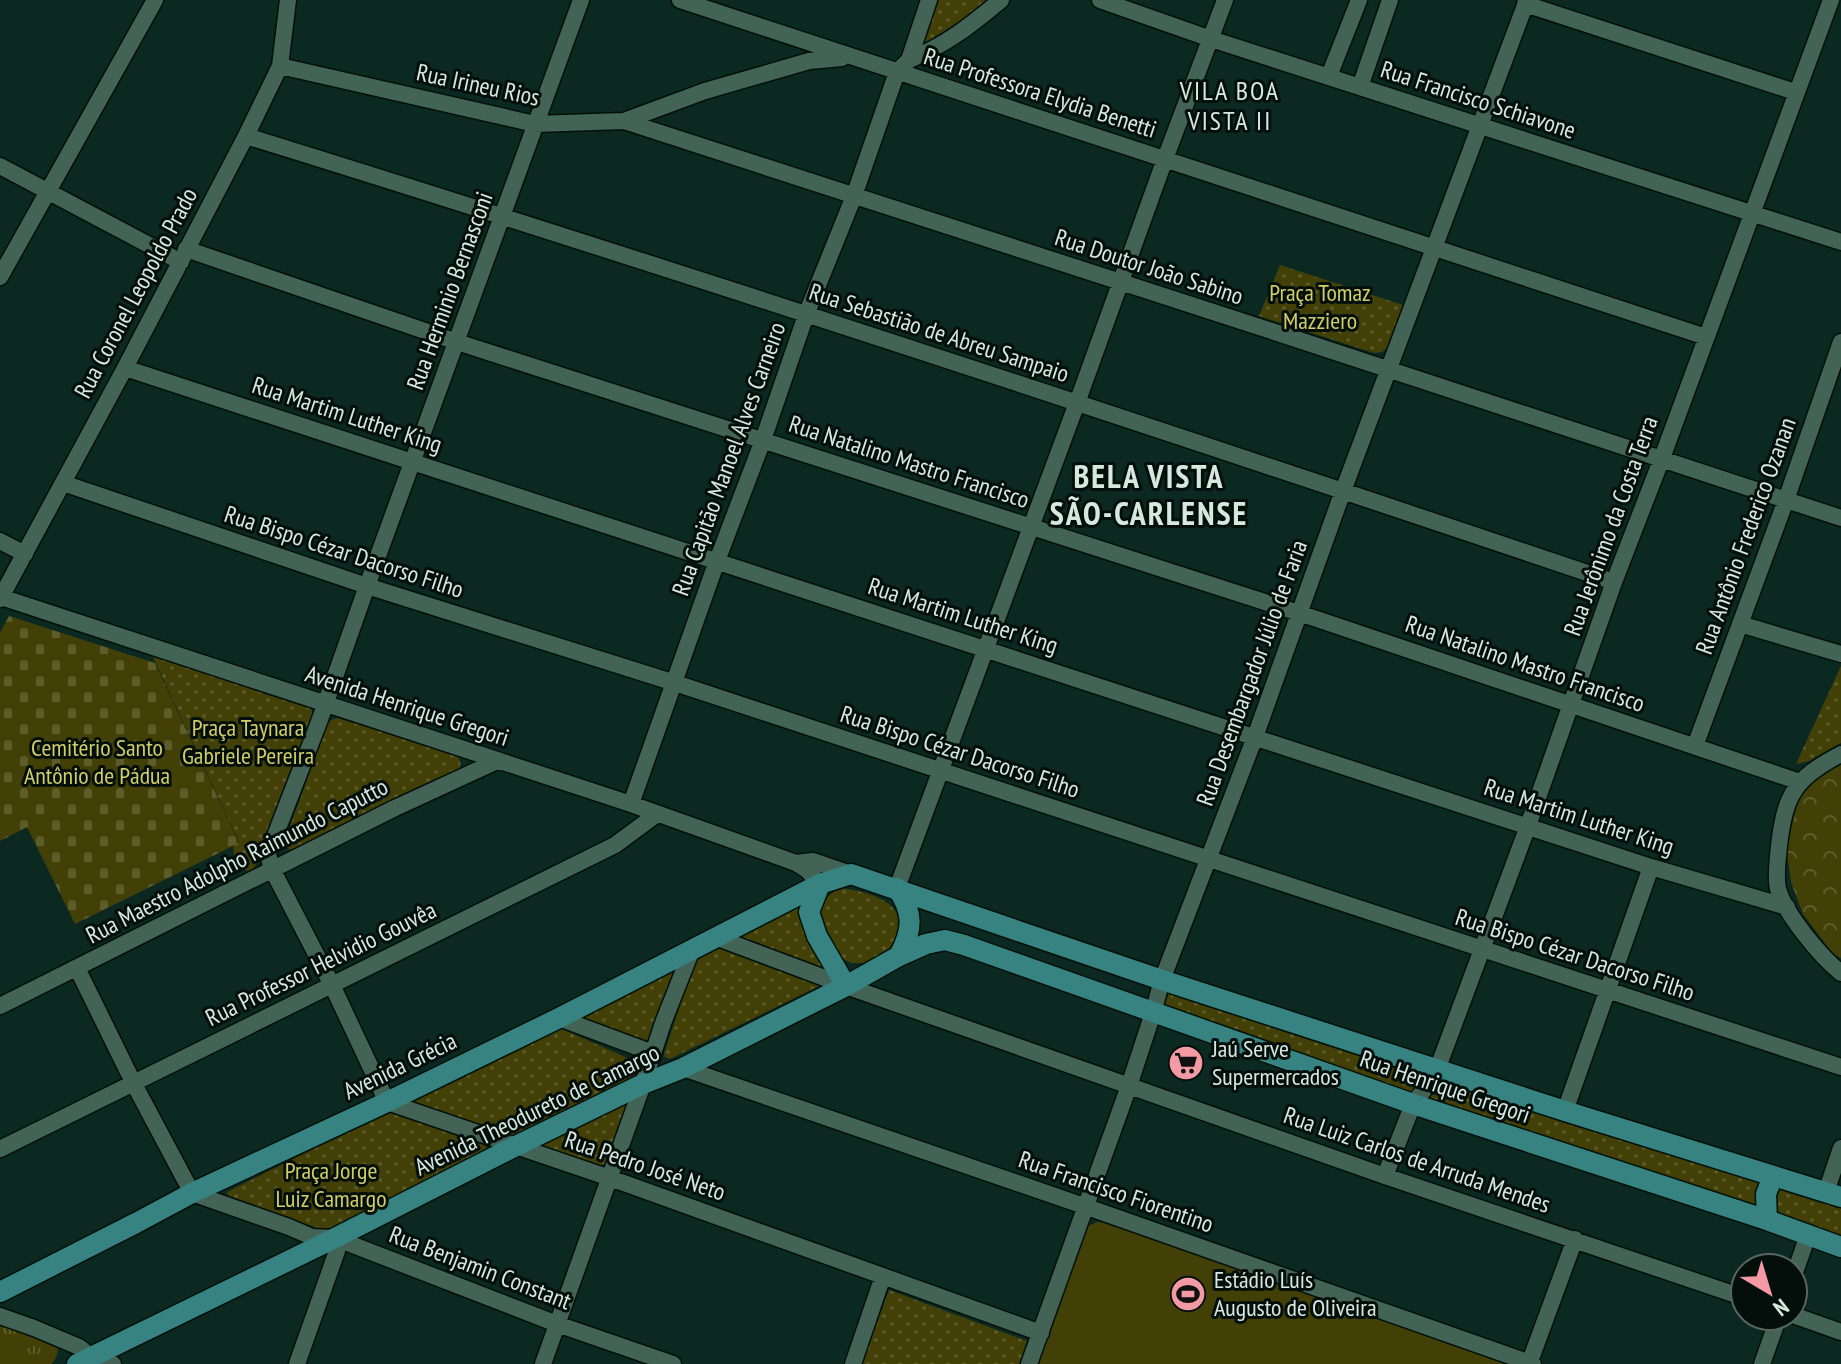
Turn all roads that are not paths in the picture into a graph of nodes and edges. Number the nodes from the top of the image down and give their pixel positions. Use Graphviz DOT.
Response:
graph roads {
  1 [pos="155,0"];
  2 [pos="288,0"];
  3 [pos="581,0"];
  4 [pos="680,0"];
  5 [pos="929,0"];
  6 [pos="1001,0"];
  7 [pos="1100,0"];
  8 [pos="1225,0"];
  9 [pos="1359,0"];
  10 [pos="1390,0"];
  11 [pos="1831,0"];
  12 [pos="1526,2"];
  13 [pos="1211,39"];
  14 [pos="851,57"];
  15 [pos="280,66"];
  16 [pos="903,66"];
  17 [pos="1329,76"];
  18 [pos="1360,87"];
  19 [pos="1795,92"];
  20 [pos="624,121"];
  21 [pos="535,124"];
  22 [pos="1480,126"];
  23 [pos="246,136"];
  24 [pos="1165,159"];
  25 [pos="0,166"];
  26 [pos="48,192"];
  27 [pos="854,196"];
  28 [pos="1751,213"];
  29 [pos="503,216"];
  30 [pos="1841,242"];
  31 [pos="1433,248"];
  32 [pos="184,255"];
  33 [pos="0,277"];
  34 [pos="1119,282"];
  35 [pos="806,315"];
  36 [pos="1706,337"];
  37 [pos="457,342"];
  38 [pos="1841,342"];
  39 [pos="125,368"];
  40 [pos="1388,370"];
  41 [pos="1835,379"];
  42 [pos="1077,403"];
  43 [pos="763,440"];
  44 [pos="1662,458"];
  45 [pos="413,462"];
  46 [pos="63,483"];
  47 [pos="1343,491"];
  48 [pos="1786,500"];
  49 [pos="1841,518"];
  50 [pos="1031,526"];
  51 [pos="0,541"];
  52 [pos="25,554"];
  53 [pos="717,561"];
  54 [pos="1614,582"];
  55 [pos="367,586"];
  56 [pos="1,598"];
  57 [pos="1299,613"];
  58 [pos="1740,624"];
  59 [pos="986,649"];
  60 [pos="1841,654"];
  61 [pos="675,683"];
  62 [pos="325,704"];
  63 [pos="1571,705"];
  64 [pos="1255,737"];
  65 [pos="1695,746"];
  66 [pos="1841,754"];
  67 [pos="497,761"];
  68 [pos="941,771"];
  69 [pos="1800,782"];
  70 [pos="631,804"];
  71 [pos="657,814"];
  72 [pos="1528,826"];
  73 [pos="1209,860"];
  74 [pos="796,863"];
  75 [pos="1651,867"];
  76 [pos="272,869"];
  77 [pos="851,874"];
  78 [pos="820,884"];
  79 [pos="897,888"];
  80 [pos="1787,907"];
  81 [pos="718,938"];
  82 [pos="1482,950"];
  83 [pos="691,952"];
  84 [pos="899,956"];
  85 [pos="77,968"];
  86 [pos="1841,973"];
  87 [pos="1162,980"];
  88 [pos="332,985"];
  89 [pos="846,986"];
  90 [pos="1607,989"];
  91 [pos="0,1006"];
  92 [pos="1153,1013"];
  93 [pos="559,1018"];
  94 [pos="653,1053"];
  95 [pos="1841,1067"];
  96 [pos="683,1068"];
  97 [pos="1437,1070"];
  98 [pos="134,1084"];
  99 [pos="643,1084"];
  100 [pos="1129,1086"];
  101 [pos="387,1102"];
  102 [pos="1413,1104"];
  103 [pos="1565,1111"];
  104 [pos="516,1146"];
  105 [pos="1841,1148"];
  106 [pos="0,1149"];
  107 [pos="1385,1176"];
  108 [pos="1773,1176"];
  109 [pos="610,1178"];
  110 [pos="192,1193"];
  111 [pos="1833,1194"];
  112 [pos="1087,1207"];
  113 [pos="1767,1220"];
  114 [pos="1808,1235"];
  115 [pos="335,1238"];
  116 [pos="1575,1239"];
  117 [pos="1841,1247"];
  118 [pos="1802,1252"];
  119 [pos="883,1276"];
  120 [pos="0,1292"];
  121 [pos="1729,1292"];
  122 [pos="0,1316"];
  123 [pos="1809,1321"];
  124 [pos="557,1324"];
  125 [pos="1773,1332"];
  126 [pos="1841,1332"];
  127 [pos="1041,1333"];
  128 [pos="84,1360"];
  129 [pos="113,1364"];
  130 [pos="297,1364"];
  131 [pos="543,1364"];
  132 [pos="673,1364"];
  133 [pos="853,1364"];
  134 [pos="1029,1364"];
  135 [pos="1530,1364"];
  136 [pos="1762,1364"];
  1 -- 26 [label="street"];
  2 -- 15 [label="street, Rua Coronel Leopoldo Prado"];
  3 -- 21 [label="street, Rua Herminio Bernasconi"];
  4 -- 14 [label="street, Rua Professora Elydia Benetti"];
  5 -- 16 [label="street, Rua Capitão Manoel Alves Carneiro"];
  6 -- 16 [label="street"];
  7 -- 13 [label="street, Rua Francisco Schiavone"];
  8 -- 13 [label="street"];
  9 -- 17 [label="street"];
  10 -- 18 [label="street"];
  11 -- 19 [label="street, Rua Jerônimo da Costa Terra"];
  12 -- 19 [label="street"];
  12 -- 22 [label="street, Rua Desembargador Júlio de Faria"];
  13 -- 17 [label="street, Rua Francisco Schiavone"];
  13 -- 24 [label="street"];
  14 -- 16 [label="street, Rua Professora Elydia Benetti"];
  14 -- 20 [label="street, Rua Irineu Rios"];
  15 -- 21 [label="street, Rua Irineu Rios"];
  15 -- 23 [label="street, Rua Coronel Leopoldo Prado"];
  16 -- 24 [label="street, Rua Professora Elydia Benetti"];
  16 -- 27 [label="street, Rua Capitão Manoel Alves Carneiro"];
  17 -- 18 [label="street, Rua Francisco Schiavone"];
  18 -- 22 [label="street, Rua Francisco Schiavone"];
  19 -- 28 [label="street, Rua Jerônimo da Costa Terra"];
  20 -- 21 [label="street, Rua Irineu Rios"];
  20 -- 27 [label="street, Rua Doutor João Sabino"];
  21 -- 29 [label="street, Rua Herminio Bernasconi"];
  22 -- 28 [label="street, Rua Francisco Schiavone"];
  22 -- 31 [label="street, Rua Desembargador Júlio de Faria"];
  23 -- 29 [label="street, Rua Sebastião de Abreu Sampaio"];
  23 -- 32 [label="street, Rua Coronel Leopoldo Prado"];
  24 -- 31 [label="street, Rua Professora Elydia Benetti"];
  24 -- 34 [label="street"];
  25 -- 26 [label="street, Rua Natalino Mastro Francisco"];
  26 -- 32 [label="street, Rua Natalino Mastro Francisco"];
  26 -- 33 [label="street"];
  27 -- 34 [label="street, Rua Doutor João Sabino"];
  27 -- 35 [label="street, Rua Capitão Manoel Alves Carneiro"];
  28 -- 30 [label="street, Rua Francisco Schiavone"];
  28 -- 36 [label="street, Rua Jerônimo da Costa Terra"];
  29 -- 35 [label="street, Rua Sebastião de Abreu Sampaio"];
  29 -- 37 [label="street, Rua Herminio Bernasconi"];
  31 -- 36 [label="street, Rua Professora Elydia Benetti"];
  31 -- 40 [label="street, Rua Desembargador Júlio de Faria"];
  32 -- 37 [label="street, Rua Natalino Mastro Francisco"];
  32 -- 39 [label="street, Rua Coronel Leopoldo Prado"];
  34 -- 40 [label="street, Rua Doutor João Sabino"];
  34 -- 42 [label="street"];
  35 -- 42 [label="street, Rua Sebastião de Abreu Sampaio"];
  35 -- 43 [label="street, Rua Capitão Manoel Alves Carneiro"];
  36 -- 44 [label="street, Rua Jerônimo da Costa Terra"];
  37 -- 43 [label="street, Rua Natalino Mastro Francisco"];
  37 -- 45 [label="street, Rua Herminio Bernasconi"];
  38 -- 41 [label="street, Rua Antônio Frederico Ozanan"];
  39 -- 45 [label="street, Rua Martim Luther King"];
  39 -- 46 [label="street, Rua Coronel Leopoldo Prado"];
  40 -- 44 [label="street, Rua Doutor João Sabino"];
  40 -- 47 [label="street, Rua Desembargador Júlio de Faria"];
  41 -- 48 [label="street, Rua Antônio Frederico Ozanan"];
  42 -- 47 [label="street, Rua Sebastião de Abreu Sampaio"];
  42 -- 50 [label="street"];
  43 -- 50 [label="street, Rua Natalino Mastro Francisco"];
  43 -- 53 [label="street, Rua Capitão Manoel Alves Carneiro"];
  44 -- 48 [label="street, Rua Doutor João Sabino"];
  44 -- 54 [label="street, Rua Jerônimo da Costa Terra"];
  45 -- 53 [label="street, Rua Martim Luther King"];
  45 -- 55 [label="street, Rua Herminio Bernasconi"];
  46 -- 52 [label="street, Rua Coronel Leopoldo Prado"];
  46 -- 55 [label="street, Rua Bispo Cézar Dacorso Filho"];
  47 -- 54 [label="street, Rua Sebastião de Abreu Sampaio"];
  47 -- 57 [label="street, Rua Desembargador Júlio de Faria"];
  48 -- 49 [label="street, Rua Doutor João Sabino"];
  48 -- 58 [label="street, Rua Antônio Frederico Ozanan"];
  50 -- 57 [label="street, Rua Natalino Mastro Francisco"];
  50 -- 59 [label="street"];
  51 -- 52 [label="street"];
  52 -- 56 [label="street, Rua Coronel Leopoldo Prado"];
  53 -- 59 [label="street, Rua Martim Luther King"];
  53 -- 61 [label="street, Rua Capitão Manoel Alves Carneiro"];
  54 -- 63 [label="street, Rua Jerônimo da Costa Terra"];
  55 -- 61 [label="street, Rua Bispo Cézar Dacorso Filho"];
  55 -- 62 [label="street, Rua Herminio Bernasconi"];
  56 -- 62 [label="street, Avenida Henrique Gregori"];
  57 -- 63 [label="street, Rua Natalino Mastro Francisco"];
  57 -- 64 [label="street, Rua Desembargador Júlio de Faria"];
  58 -- 60 [label="street"];
  58 -- 65 [label="street, Rua Antônio Frederico Ozanan"];
  59 -- 64 [label="street, Rua Martim Luther King"];
  59 -- 68 [label="street"];
  61 -- 68 [label="street, Rua Bispo Cézar Dacorso Filho"];
  61 -- 70 [label="street, Rua Capitão Manoel Alves Carneiro"];
  62 -- 67 [label="street, Avenida Henrique Gregori"];
  62 -- 76 [label="street, Rua Herminio Bernasconi"];
  63 -- 65 [label="street, Rua Natalino Mastro Francisco"];
  63 -- 72 [label="street, Rua Jerônimo da Costa Terra"];
  64 -- 72 [label="street, Rua Martim Luther King"];
  64 -- 73 [label="street, Rua Desembargador Júlio de Faria"];
  65 -- 69 [label="street, Rua Natalino Mastro Francisco"];
  66 -- 69 [label="street"];
  67 -- 70 [label="street, Avenida Henrique Gregori"];
  67 -- 76 [label="street, Rua Maestro Adolpho Raimundo Caputto"];
  68 -- 73 [label="street, Rua Bispo Cézar Dacorso Filho"];
  68 -- 79 [label="street"];
  69 -- 80 [label="street"];
  70 -- 71 [label="street, Avenida Henrique Gregori"];
  71 -- 74 [label="street, Avenida Henrique Gregori"];
  71 -- 88 [label="street, Rua Professor Helvidio Gouvêa"];
  72 -- 75 [label="street, Rua Martim Luther King"];
  72 -- 82 [label="street, Rua Jerônimo da Costa Terra"];
  73 -- 82 [label="street, Rua Bispo Cézar Dacorso Filho"];
  73 -- 87 [label="street, Rua Desembargador Júlio de Faria"];
  74 -- 77 [label="street"];
  74 -- 78 [label="street"];
  75 -- 80 [label="street, Rua Martim Luther King"];
  75 -- 90 [label="street"];
  76 -- 85 [label="street, Rua Maestro Adolpho Raimundo Caputto"];
  76 -- 88 [label="street"];
  77 -- 78 [label="main road"];
  77 -- 79 [label="main road"];
  78 -- 81 [label="main road, Avenida Grécia"];
  78 -- 89 [label="main road"];
  79 -- 84 [label="main road"];
  79 -- 87 [label="main road, Rua Henrique Gregori"];
  80 -- 86 [label="street"];
  81 -- 83 [label="main road, Avenida Grécia"];
  81 -- 89 [label="street, Rua Luiz Carlos de Arruda Mendes"];
  82 -- 90 [label="street, Rua Bispo Cézar Dacorso Filho"];
  82 -- 97 [label="street, Rua Jerônimo da Costa Terra"];
  83 -- 93 [label="main road, Avenida Grécia"];
  83 -- 94 [label="street"];
  84 -- 89 [label="main road"];
  84 -- 92 [label="main road, Rua Henrique Gregori"];
  85 -- 91 [label="street, Rua Maestro Adolpho Raimundo Caputto"];
  85 -- 98 [label="street"];
  87 -- 92 [label="street, Rua Desembargador Júlio de Faria"];
  87 -- 97 [label="main road, Rua Henrique Gregori"];
  88 -- 98 [label="street, Rua Professor Helvidio Gouvêa"];
  88 -- 101 [label="street"];
  89 -- 96 [label="main road, Avenida Theodureto de Camargo"];
  89 -- 100 [label="street, Rua Luiz Carlos de Arruda Mendes"];
  90 -- 95 [label="street, Rua Bispo Cézar Dacorso Filho"];
  90 -- 103 [label="street"];
  92 -- 100 [label="street, Rua Desembargador Júlio de Faria"];
  92 -- 102 [label="main road, Rua Henrique Gregori"];
  93 -- 94 [label="street"];
  93 -- 101 [label="main road, Avenida Grécia"];
  94 -- 99 [label="street"];
  96 -- 99 [label="main road, Avenida Theodureto de Camargo"];
  96 -- 112 [label="street, Rua Francisco Fiorentino"];
  97 -- 102 [label="street, Rua Jerônimo da Costa Terra"];
  97 -- 103 [label="main road, Rua Henrique Gregori"];
  98 -- 106 [label="street, Rua Professor Helvidio Gouvêa"];
  98 -- 110 [label="street"];
  99 -- 104 [label="main road, Avenida Theodureto de Camargo"];
  99 -- 109 [label="street"];
  100 -- 107 [label="street, Rua Luiz Carlos de Arruda Mendes"];
  100 -- 112 [label="street, Rua Desembargador Júlio de Faria"];
  101 -- 104 [label="street, Rua Pedro José Neto"];
  101 -- 110 [label="main road, Avenida Grécia"];
  102 -- 107 [label="street, Rua Jerônimo da Costa Terra"];
  102 -- 113 [label="main road, Rua Henrique Gregori"];
  103 -- 108 [label="main road, Rua Henrique Gregori"];
  104 -- 109 [label="street, Rua Pedro José Neto"];
  104 -- 115 [label="main road, Avenida Theodureto de Camargo"];
  105 -- 111 [label="street"];
  107 -- 116 [label="street, Rua Luiz Carlos de Arruda Mendes"];
  108 -- 111 [label="main road, Rua Henrique Gregori"];
  108 -- 113 [label="main road"];
  109 -- 119 [label="street, Rua Pedro José Neto"];
  109 -- 124 [label="street"];
  110 -- 115 [label="street, Rua Benjamin Constant"];
  110 -- 120 [label="main road, Avenida Grécia"];
  112 -- 127 [label="street, Rua Desembargador Júlio de Faria"];
  112 -- 135 [label="street, Rua Francisco Fiorentino"];
  113 -- 114 [label="main road, Rua Henrique Gregori"];
  114 -- 117 [label="main road, Rua Henrique Gregori"];
  114 -- 118 [label="street"];
  115 -- 124 [label="street, Rua Benjamin Constant"];
  115 -- 128 [label="main road, Avenida Theodureto de Camargo"];
  115 -- 130 [label="street"];
  116 -- 121 [label="street, Rua Luiz Carlos de Arruda Mendes"];
  116 -- 135 [label="street"];
  119 -- 127 [label="street, Rua Pedro José Neto"];
  119 -- 133 [label="street"];
  122 -- 128 [label="street"];
  123 -- 126 [label="street"];
  124 -- 131 [label="street"];
  124 -- 132 [label="street, Rua Benjamin Constant"];
  125 -- 136 [label="street"];
  127 -- 134 [label="street, Rua Desembargador Júlio de Faria"];
  128 -- 129 [label="street"];
}
